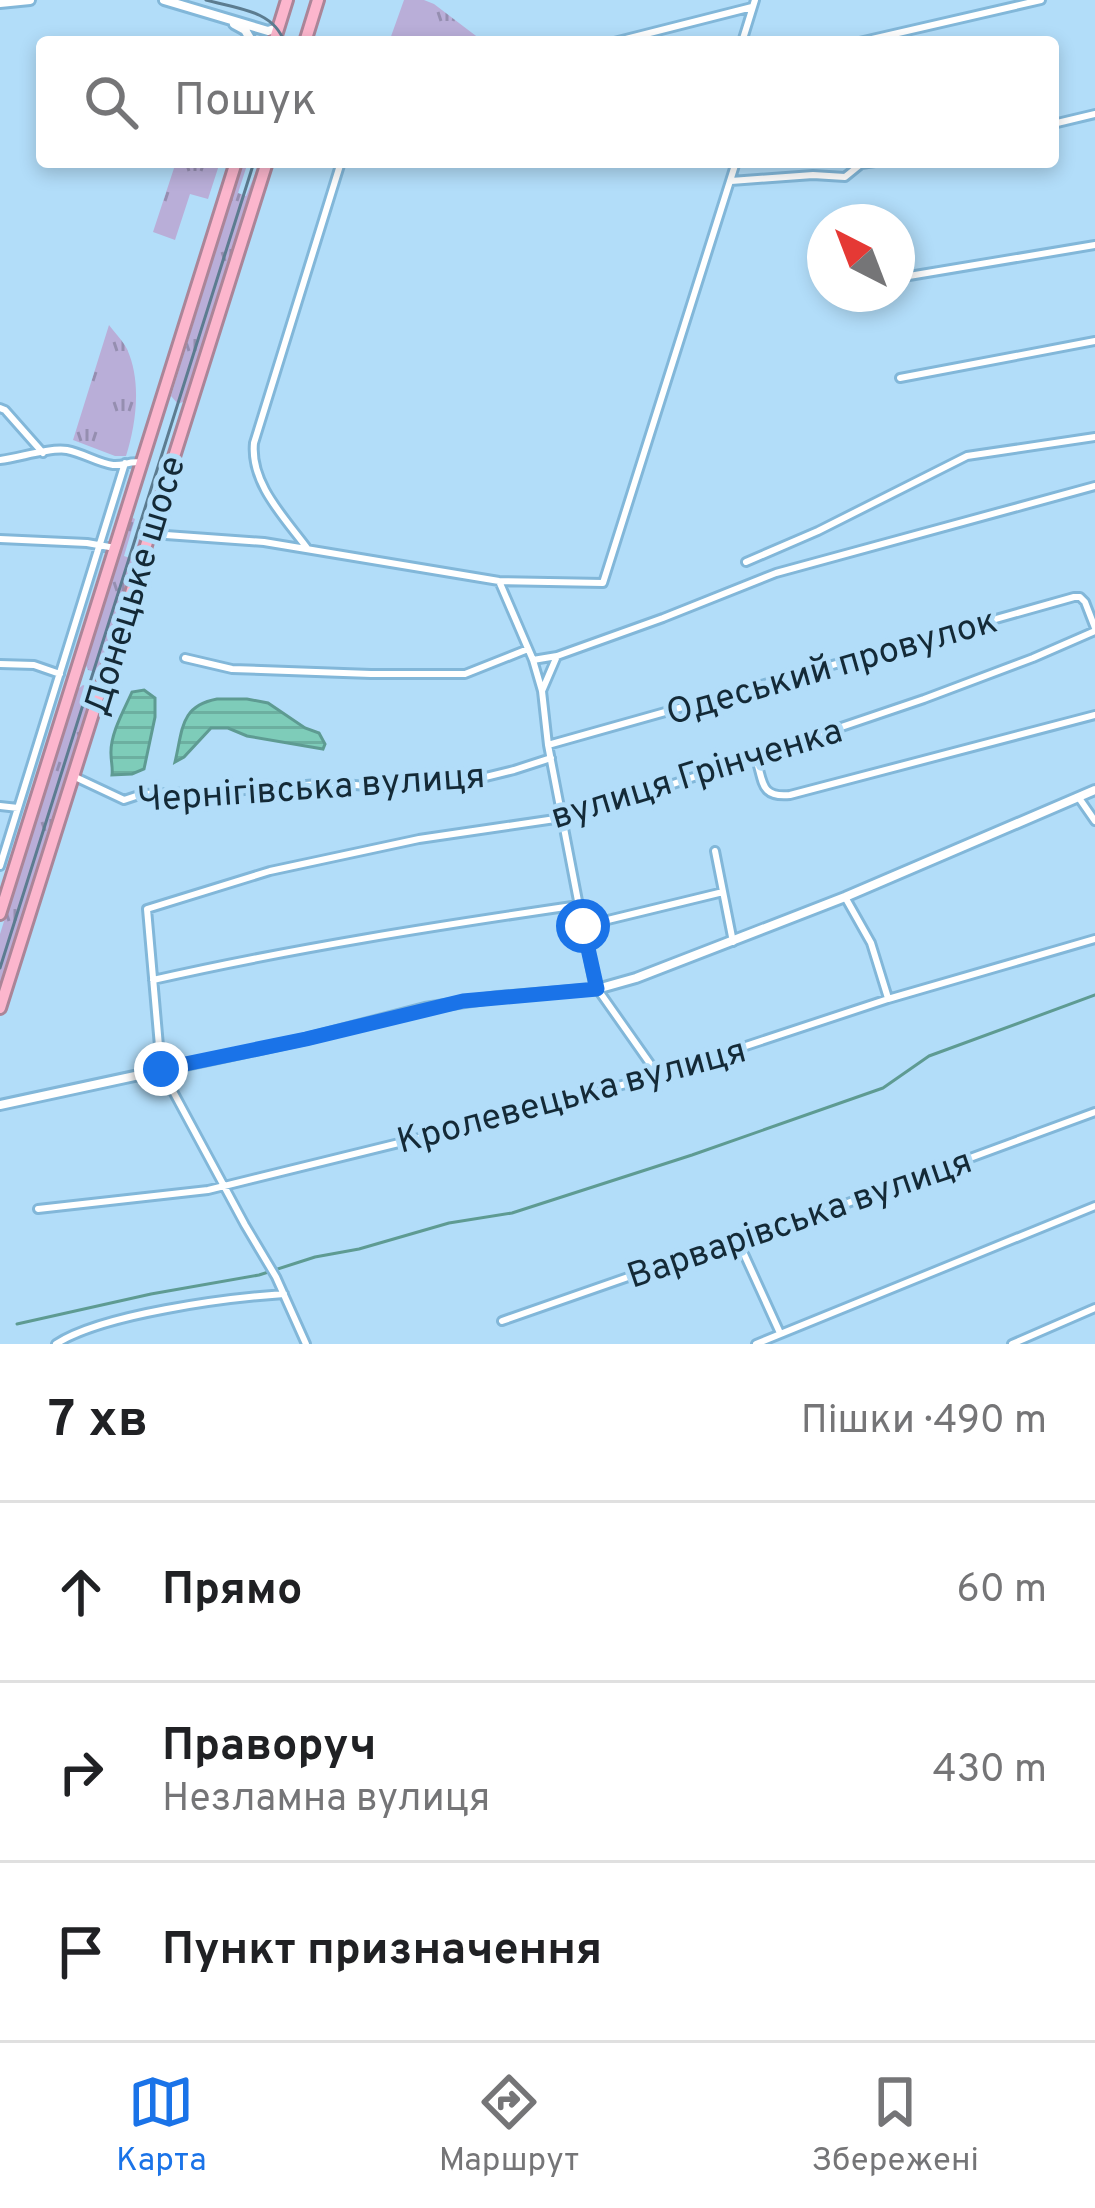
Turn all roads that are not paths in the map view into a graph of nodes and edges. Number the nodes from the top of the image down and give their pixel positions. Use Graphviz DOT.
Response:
graph roads {
  1 [pos="30,0"];
  2 [pos="164,0"];
  3 [pos="287,0"];
  4 [pos="318,0"];
  5 [pos="1041,0"];
  6 [pos="0,3"];
  7 [pos="754,4"];
  8 [pos="228,20"];
  9 [pos="278,28"];
  10 [pos="248,36"];
  11 [pos="276,36"];
  12 [pos="307,36"];
  13 [pos="636,36"];
  14 [pos="744,36"];
  15 [pos="885,36"];
  16 [pos="1095,114"];
  17 [pos="1059,123"];
  18 [pos="234,168"];
  19 [pos="265,168"];
  20 [pos="339,168"];
  21 [pos="734,168"];
  22 [pos="856,168"];
  23 [pos="731,181"];
  24 [pos="1095,245"];
  25 [pos="915,275"];
  26 [pos="1095,341"];
  27 [pos="900,378"];
  28 [pos="0,409"];
  29 [pos="173,410"];
  30 [pos="1095,437"];
  31 [pos="43,453"];
  32 [pos="0,460"];
  33 [pos="125,463"];
  34 [pos="142,464"];
  35 [pos="1095,486"];
  36 [pos="150,534"];
  37 [pos="0,539"];
  38 [pos="98,544"];
  39 [pos="115,548"];
  40 [pos="307,548"];
  41 [pos="746,562"];
  42 [pos="499,581"];
  43 [pos="1095,629"];
  44 [pos="528,650"];
  45 [pos="557,656"];
  46 [pos="185,658"];
  47 [pos="533,660"];
  48 [pos="0,664"];
  49 [pos="60,674"];
  50 [pos="89,680"];
  51 [pos="542,691"];
  52 [pos="1095,715"];
  53 [pos="548,745"];
  54 [pos="755,756"];
  55 [pos="551,758"];
  56 [pos="73,776"];
  57 [pos="1095,790"];
  58 [pos="22,795"];
  59 [pos="1079,798"];
  60 [pos="36,799"];
  61 [pos="0,806"];
  62 [pos="18,808"];
  63 [pos="562,818"];
  64 [pos="1095,821"];
  65 [pos="715,851"];
  66 [pos="0,866"];
  67 [pos="723,892"];
  68 [pos="844,897"];
  69 [pos="579,905"];
  70 [pos="0,914"];
  71 [pos="583,926"];
  72 [pos="1095,939"];
  73 [pos="734,942"];
  74 [pos="153,980"];
  75 [pos="597,989"];
  76 [pos="889,999"];
  77 [pos="0,1008"];
  78 [pos="161,1069"];
  79 [pos="658,1075"];
  80 [pos="0,1105"];
  81 [pos="1095,1112"];
  82 [pos="224,1184"];
  83 [pos="1095,1206"];
  84 [pos="38,1209"];
  85 [pos="739,1243"];
  86 [pos="284,1294"];
  87 [pos="1095,1308"];
  88 [pos="502,1321"];
  89 [pos="780,1333"];
  90 [pos="56,1344"];
  91 [pos="306,1344"];
  92 [pos="755,1344"];
  93 [pos="1012,1344"];
  1 -- 6 [label="street"];
  2 -- 8 [label="street"];
  3 -- 9 [label="highway"];
  4 -- 12 [label="highway"];
  5 -- 15 [label="street"];
  7 -- 13 [label="street"];
  7 -- 14 [label="street"];
  8 -- 9 [label="street"];
  8 -- 10 [label="street"];
  9 -- 11 [label="highway"];
  16 -- 17 [label="street"];
  18 -- 29 [label="highway, Донецьке шосе"];
  19 -- 29 [label="highway, Донецьке шосе"];
  20 -- 40 [label="street"];
  21 -- 23 [label="street"];
  22 -- 23 [label="street"];
  23 -- 42 [label="street"];
  24 -- 25 [label="street"];
  26 -- 27 [label="street"];
  28 -- 31 [label="street"];
  29 -- 34 [label="highway, Донецьке шосе"];
  29 -- 36 [label="highway, Донецьке шосе"];
  30 -- 41 [label="street"];
  31 -- 32 [label="street"];
  31 -- 33 [label="street"];
  33 -- 34 [label="street"];
  33 -- 38 [label="street, Донецьке шосе"];
  34 -- 39 [label="highway, Донецьке шосе"];
  35 -- 45 [label="street"];
  36 -- 40 [label="street"];
  36 -- 50 [label="highway, Донецьке шосе"];
  37 -- 38 [label="street"];
  38 -- 39 [label="street"];
  38 -- 49 [label="street, Донецьке шосе"];
  39 -- 50 [label="highway, Донецьке шосе"];
  40 -- 42 [label="street"];
  42 -- 44 [label="street"];
  43 -- 53 [label="street, Одеський провулок"];
  43 -- 54 [label="street, вулиця Грінченка"];
  44 -- 46 [label="street"];
  44 -- 47 [label="street"];
  45 -- 47 [label="street"];
  45 -- 51 [label="street"];
  47 -- 51 [label="street"];
  48 -- 49 [label="street"];
  49 -- 58 [label="street, Донецьке шосе"];
  50 -- 56 [label="highway, Донецьке шосе"];
  50 -- 60 [label="highway, Донецьке шосе"];
  51 -- 53 [label="street"];
  52 -- 54 [label="street"];
  53 -- 55 [label="street"];
  54 -- 63 [label="street, вулиця Грінченка"];
  55 -- 56 [label="street, Чернігівська вулиця"];
  55 -- 63 [label="street"];
  56 -- 77 [label="highway, Донецьке шосе"];
  57 -- 59 [label="street"];
  58 -- 60 [label="street"];
  58 -- 62 [label="street, Донецьке шосе"];
  59 -- 64 [label="street"];
  59 -- 68 [label="street"];
  60 -- 70 [label="highway, Донецьке шосе"];
  61 -- 62 [label="street"];
  62 -- 66 [label="street, Донецьке шосе"];
  63 -- 69 [label="street"];
  63 -- 74 [label="street, вулиця Грінченка"];
  65 -- 67 [label="street"];
  67 -- 71 [label="street"];
  67 -- 73 [label="street"];
  68 -- 73 [label="street"];
  68 -- 76 [label="street"];
  69 -- 71 [label="street"];
  69 -- 74 [label="street"];
  71 -- 75 [label="street"];
  72 -- 76 [label="street, Кролевецька вулиця"];
  73 -- 75 [label="street"];
  74 -- 78 [label="street"];
  75 -- 78 [label="street"];
  75 -- 79 [label="street"];
  76 -- 79 [label="street, Кролевецька вулиця"];
  78 -- 80 [label="street"];
  78 -- 82 [label="street"];
  79 -- 82 [label="street, Кролевецька вулиця"];
  81 -- 85 [label="street, Варварівська вулиця"];
  82 -- 84 [label="street, Кролевецька вулиця"];
  82 -- 86 [label="street"];
  83 -- 89 [label="street"];
  85 -- 88 [label="street, Варварівська вулиця"];
  85 -- 89 [label="street"];
  86 -- 90 [label="street"];
  86 -- 91 [label="street"];
  87 -- 93 [label="street"];
  89 -- 92 [label="street"];
}
